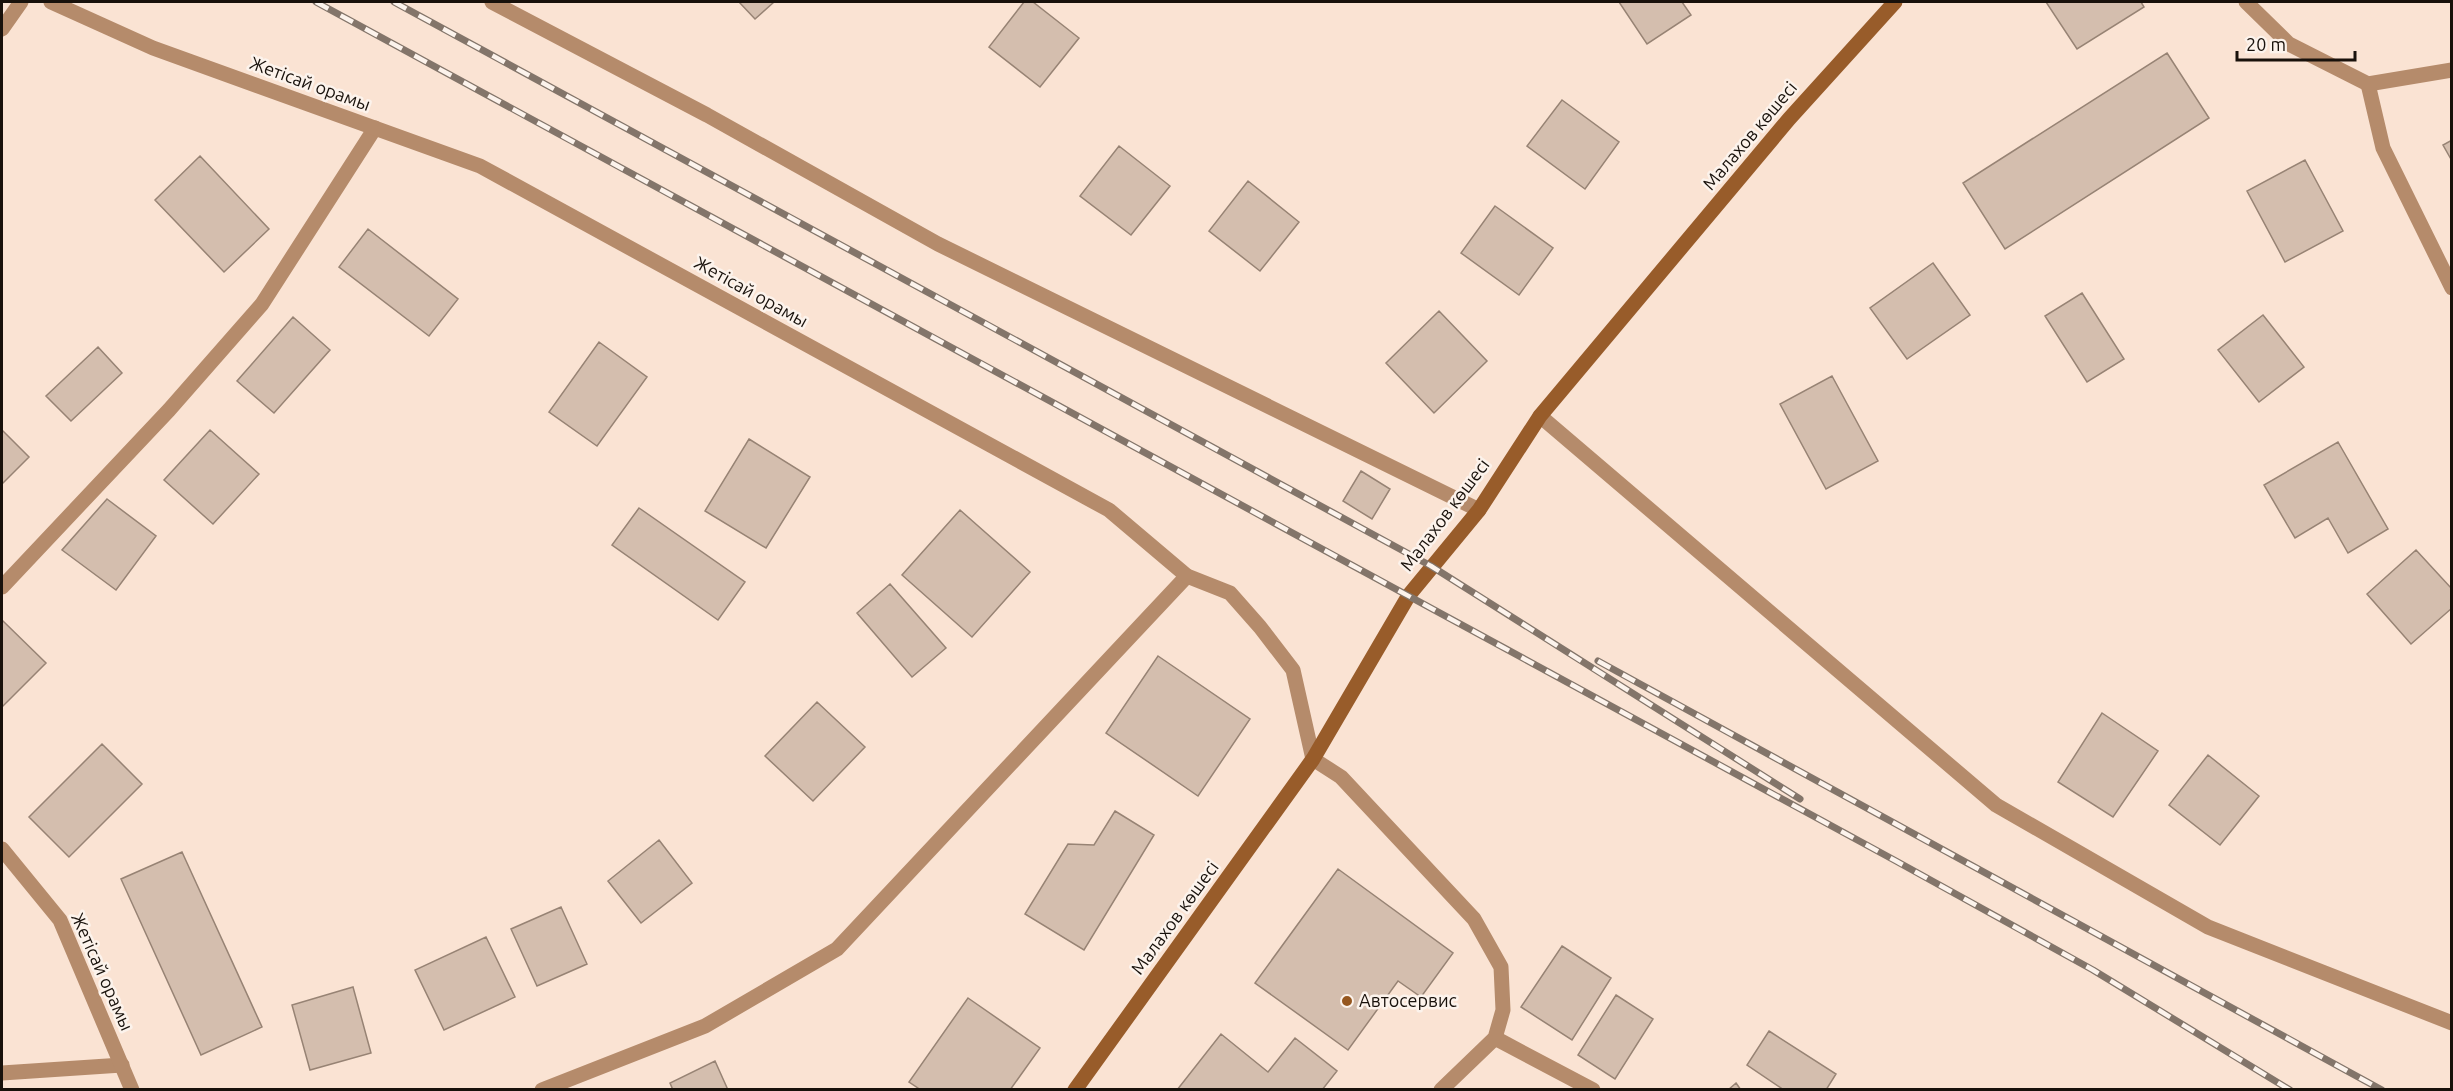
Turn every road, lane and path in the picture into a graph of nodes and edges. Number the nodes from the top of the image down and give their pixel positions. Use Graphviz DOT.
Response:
graph roads {
  1 [pos="21,2"];
  2 [pos="51,2"];
  3 [pos="492,2"];
  4 [pos="1896,2"];
  5 [pos="2246,2"];
  6 [pos="2,29"];
  7 [pos="2451,70"];
  8 [pos="2368,84"];
  9 [pos="375,128"];
  10 [pos="2451,288"];
  11 [pos="1540,416"];
  12 [pos="1479,510"];
  13 [pos="1187,576"];
  14 [pos="2,587"];
  15 [pos="1313,759"];
  16 [pos="2,849"];
  17 [pos="2451,1023"];
  18 [pos="1495,1038"];
  19 [pos="122,1065"];
  20 [pos="2,1074"];
  21 [pos="132,1089"];
  22 [pos="542,1089"];
  23 [pos="1075,1089"];
  24 [pos="1441,1089"];
  25 [pos="1593,1089"];
  1 -- 6 [label="street"];
  2 -- 9 [label="street, Жетісай орамы"];
  3 -- 12 [label="street"];
  4 -- 11 [label="main road, Малахов көшесі"];
  5 -- 8 [label="street"];
  7 -- 8 [label="street"];
  8 -- 10 [label="street"];
  9 -- 13 [label="street, Жетісай орамы"];
  9 -- 14 [label="street"];
  11 -- 12 [label="main road, Малахов көшесі"];
  11 -- 17 [label="street"];
  12 -- 15 [label="main road, Малахов көшесі"];
  13 -- 15 [label="street, Жетісай орамы"];
  13 -- 22 [label="street"];
  15 -- 18 [label="street"];
  15 -- 23 [label="main road, Малахов көшесі"];
  16 -- 19 [label="street, Жетісай орамы"];
  18 -- 24 [label="street"];
  18 -- 25 [label="street"];
  19 -- 20 [label="street"];
  19 -- 21 [label="street, Жетісай орамы"];
}
